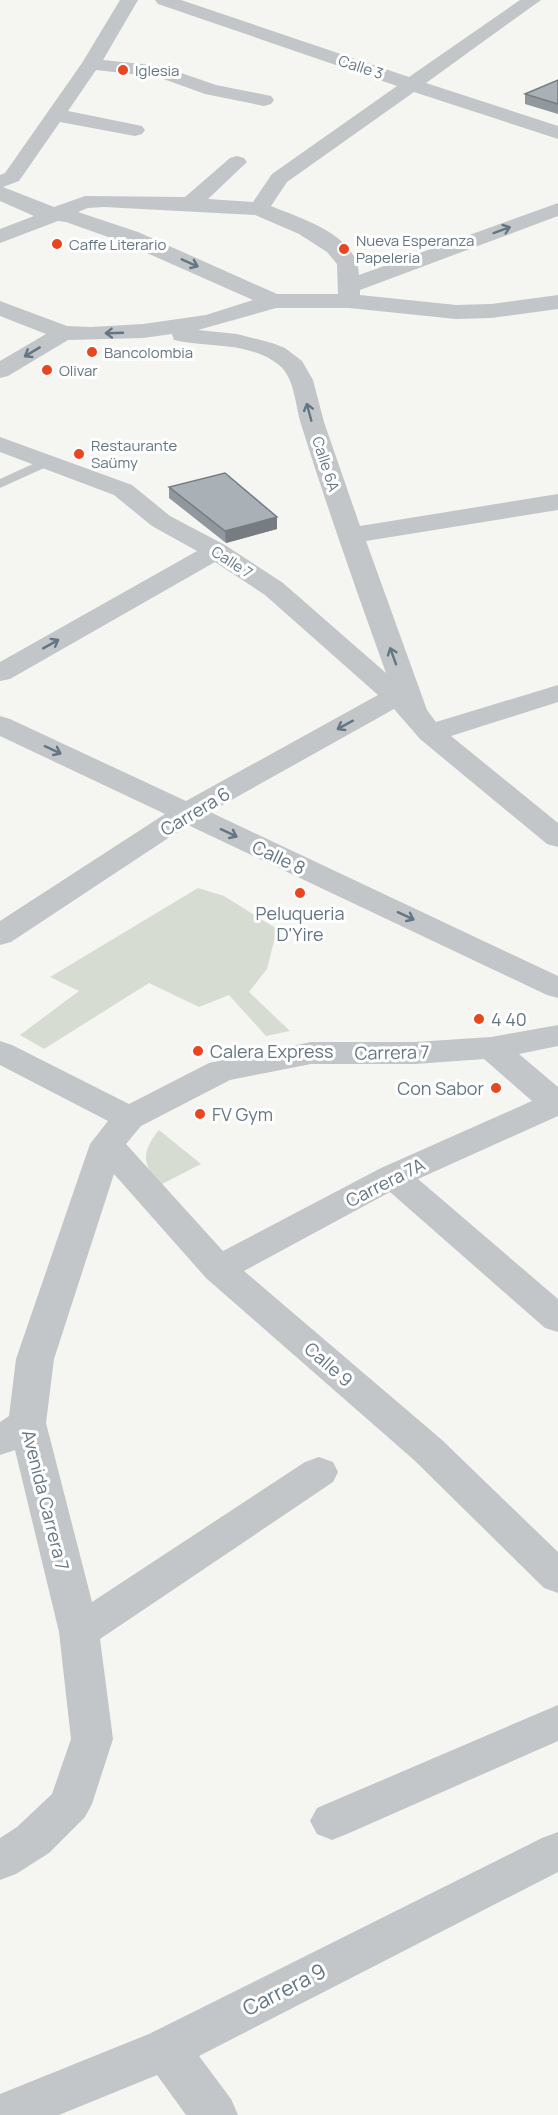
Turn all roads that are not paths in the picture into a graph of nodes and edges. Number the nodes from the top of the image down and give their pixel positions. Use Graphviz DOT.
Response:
graph roads {
  1 [pos="129,0"];
  2 [pos="165,0"];
  3 [pos="532,0"];
  4 [pos="91,64"];
  5 [pos="412,84"];
  6 [pos="264,100"];
  7 [pos="55,115"];
  8 [pos="135,130"];
  9 [pos="558,133"];
  10 [pos="237,162"];
  11 [pos="3,181"];
  12 [pos="190,204"];
  13 [pos="259,209"];
  14 [pos="558,209"];
  15 [pos="61,212"];
  16 [pos="0,237"];
  17 [pos="349,293"];
  18 [pos="274,301"];
  19 [pos="558,302"];
  20 [pos="0,308"];
  21 [pos="142,331"];
  22 [pos="64,333"];
  23 [pos="0,371"];
  24 [pos="0,444"];
  25 [pos="48,461"];
  26 [pos="0,484"];
  27 [pos="558,502"];
  28 [pos="349,536"];
  29 [pos="216,551"];
  30 [pos="0,673"];
  31 [pos="558,693"];
  32 [pos="413,714"];
  33 [pos="0,725"];
  34 [pos="187,813"];
  35 [pos="558,838"];
  36 [pos="0,934"];
  37 [pos="558,988"];
  38 [pos="558,1035"];
  39 [pos="491,1048"];
  40 [pos="0,1052"];
  41 [pos="557,1104"];
  42 [pos="118,1131"];
  43 [pos="393,1176"];
  44 [pos="219,1269"];
  45 [pos="558,1319"];
  46 [pos="13,1432"];
  47 [pos="319,1472"];
  48 [pos="558,1576"];
  49 [pos="80,1632"];
  50 [pos="558,1722"];
  51 [pos="332,1821"];
  52 [pos="558,1851"];
  53 [pos="0,1861"];
  54 [pos="166,2049"];
  55 [pos="4,2115"];
  56 [pos="213,2115"];
  1 -- 4 [label="street"];
  2 -- 5 [label="street, Calle 3"];
  3 -- 5 [label="street"];
  4 -- 6 [label="street"];
  4 -- 7 [label="street"];
  5 -- 9 [label="street, Calle 3"];
  5 -- 13 [label="street"];
  7 -- 8 [label="street"];
  7 -- 11 [label="street"];
  10 -- 12 [label="street"];
  11 -- 15 [label="street"];
  12 -- 13 [label="street"];
  12 -- 15 [label="street"];
  13 -- 17 [label="street"];
  17 -- 14 [label="street, one-way"];
  15 -- 16 [label="street"];
  15 -- 18 [label="street, one-way"];
  17 -- 18 [label="street"];
  17 -- 19 [label="street"];
  18 -- 21 [label="street"];
  20 -- 22 [label="street"];
  21 -- 22 [label="street, one-way"];
  28 -- 21 [label="street, Calle 6A, one-way"];
  22 -- 23 [label="street, one-way"];
  24 -- 25 [label="street, Calle 7"];
  25 -- 26 [label="lane"];
  25 -- 29 [label="street, Calle 7"];
  27 -- 28 [label="street"];
  32 -- 28 [label="street, Calle 6A, one-way"];
  30 -- 29 [label="street, one-way"];
  29 -- 32 [label="street, Calle 7"];
  31 -- 32 [label="street, Carrera 6"];
  32 -- 34 [label="street, Carrera 6, one-way"];
  32 -- 35 [label="street"];
  33 -- 34 [label="street, Calle 8, one-way"];
  34 -- 36 [label="street, Carrera 6"];
  34 -- 37 [label="street, Calle 8, one-way"];
  38 -- 39 [label="street, Carrera 7"];
  39 -- 41 [label="street"];
  39 -- 42 [label="street, Carrera 7"];
  40 -- 42 [label="street, Calle 9"];
  41 -- 43 [label="street, Carrera 7A"];
  42 -- 44 [label="street, Calle 9"];
  42 -- 46 [label="street, Avenida Carrera 7"];
  43 -- 44 [label="street, Carrera 7A"];
  43 -- 45 [label="street"];
  44 -- 48 [label="street, Calle 9"];
  46 -- 49 [label="street, Avenida Carrera 7"];
  47 -- 49 [label="street"];
  49 -- 53 [label="street, Avenida Carrera 7"];
  50 -- 51 [label="street"];
  52 -- 54 [label="street, Carrera 9"];
  54 -- 55 [label="street, Carrera 9"];
  54 -- 56 [label="street"];
}
